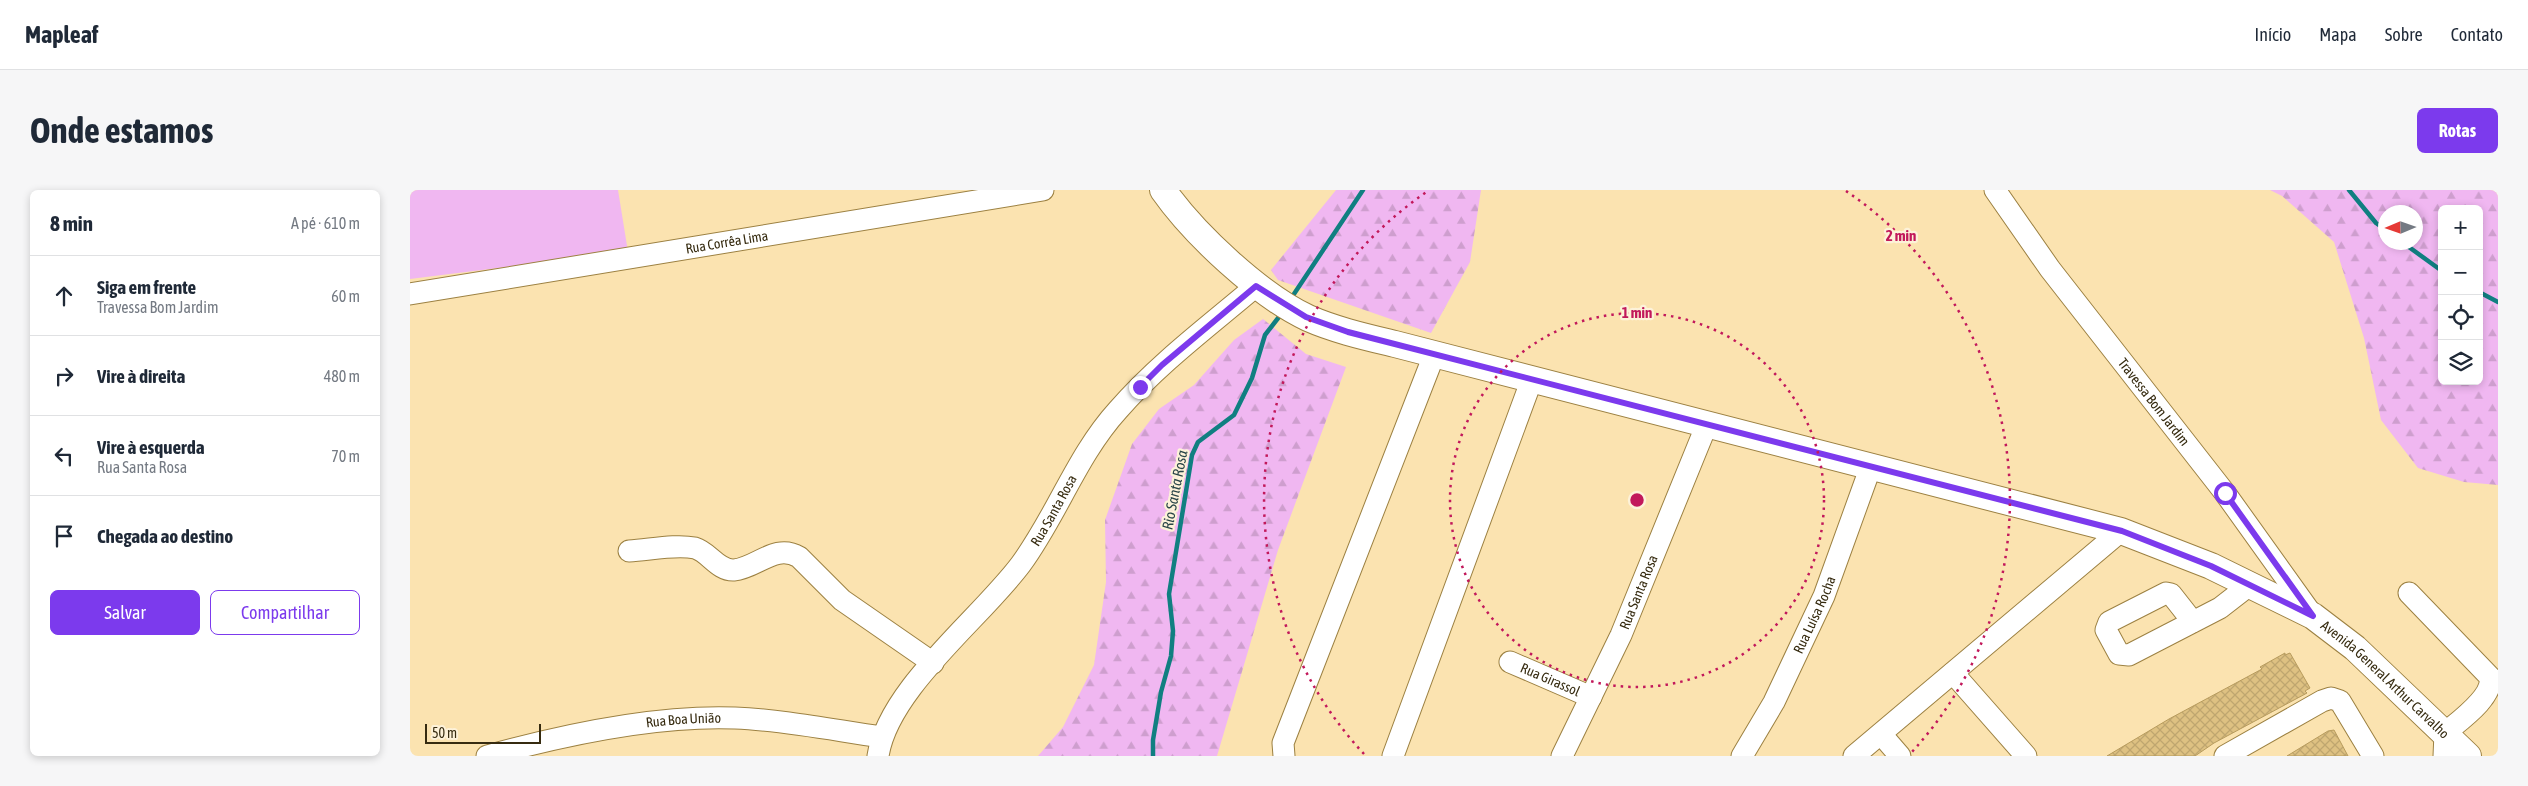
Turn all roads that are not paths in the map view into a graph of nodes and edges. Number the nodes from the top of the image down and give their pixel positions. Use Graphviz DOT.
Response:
graph roads {
  1 [pos="1043,190"];
  2 [pos="1163,190"];
  3 [pos="1994,190"];
  4 [pos="1263,292"];
  5 [pos="410,294"];
  6 [pos="1434,354"];
  7 [pos="1532,379"];
  8 [pos="1707,424"];
  9 [pos="1870,466"];
  10 [pos="2122,531"];
  11 [pos="629,551"];
  12 [pos="2251,584"];
  13 [pos="2409,593"];
  14 [pos="2313,616"];
  15 [pos="2193,622"];
  16 [pos="1510,662"];
  17 [pos="933,663"];
  18 [pos="1953,673"];
  19 [pos="1592,697"];
  20 [pos="1881,734"];
  21 [pos="2445,744"];
  22 [pos="880,746"];
  23 [pos="487,756"];
  24 [pos="1284,756"];
  25 [pos="1393,756"];
  26 [pos="1562,756"];
  27 [pos="1742,756"];
  28 [pos="1854,756"];
  29 [pos="1900,756"];
  30 [pos="2026,756"];
  31 [pos="2225,756"];
  32 [pos="2372,756"];
  33 [pos="2468,756"];
  1 -- 5 [label="street, Rua Corrêa Lima"];
  2 -- 4 [label="main road, Avenida General Arthur Carvalho"];
  3 -- 14 [label="street, Travessa Bom Jardim"];
  4 -- 6 [label="main road, Avenida General Arthur Carvalho"];
  4 -- 17 [label="street, Rua Santa Rosa"];
  6 -- 7 [label="main road, Avenida General Arthur Carvalho"];
  6 -- 24 [label="street"];
  7 -- 8 [label="main road, Avenida General Arthur Carvalho"];
  7 -- 25 [label="street"];
  8 -- 9 [label="main road, Avenida General Arthur Carvalho"];
  8 -- 19 [label="street, Rua Santa Rosa"];
  9 -- 10 [label="main road, Avenida General Arthur Carvalho"];
  9 -- 27 [label="street, Rua Luísa Rocha"];
  10 -- 12 [label="main road, Avenida General Arthur Carvalho"];
  10 -- 18 [label="street"];
  11 -- 17 [label="street"];
  12 -- 14 [label="main road, Avenida General Arthur Carvalho"];
  12 -- 15 [label="street"];
  13 -- 21 [label="street"];
  14 -- 21 [label="main road, Avenida General Arthur Carvalho"];
  16 -- 19 [label="street, Rua Girassol"];
  17 -- 22 [label="street, Rua Santa Rosa"];
  18 -- 20 [label="street"];
  18 -- 30 [label="street"];
  19 -- 26 [label="street, Rua Santa Rosa"];
  20 -- 28 [label="street"];
  20 -- 29 [label="street"];
  21 -- 33 [label="main road, Avenida General Arthur Carvalho"];
  22 -- 23 [label="street, Rua Boa União"];
  31 -- 32 [label="street"];
}
